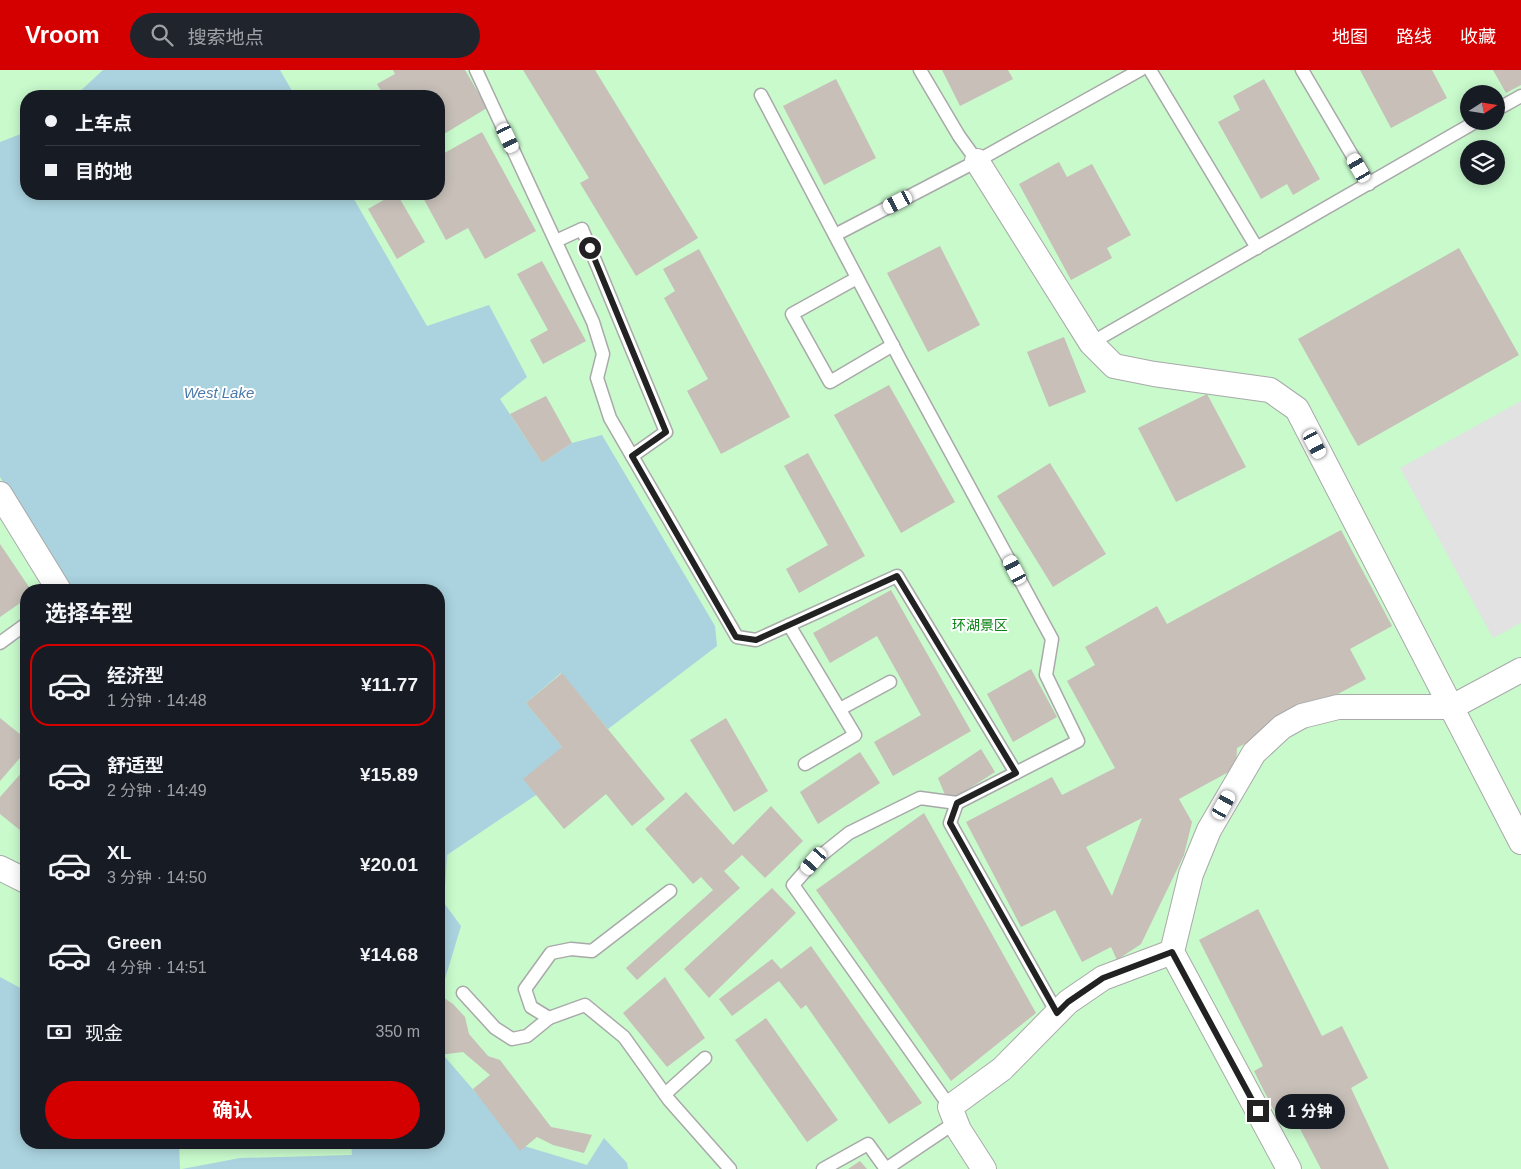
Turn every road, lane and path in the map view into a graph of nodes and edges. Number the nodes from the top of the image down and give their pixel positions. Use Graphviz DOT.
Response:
graph roads {
  1 [pos="476,70"];
  2 [pos="920,70"];
  3 [pos="1140,70"];
  4 [pos="1150,70"];
  5 [pos="1302,70"];
  6 [pos="761,95"];
  7 [pos="1521,96"];
  8 [pos="1505,105"];
  9 [pos="1462,130"];
  10 [pos="977,161"];
  11 [pos="1369,184"];
  12 [pos="835,235"];
  13 [pos="556,241"];
  14 [pos="1257,248"];
  15 [pos="857,278"];
  16 [pos="1092,343"];
  17 [pos="893,345"];
  18 [pos="632,456"];
  19 [pos="0,494"];
  20 [pos="56,584"];
  21 [pos="790,625"];
  22 [pos="20,628"];
  23 [pos="0,643"];
  24 [pos="1521,670"];
  25 [pos="890,682"];
  26 [pos="1452,707"];
  27 [pos="840,709"];
  28 [pos="805,764"];
  29 [pos="1016,773"];
  30 [pos="957,803"];
  31 [pos="1521,842"];
  32 [pos="0,868"];
  33 [pos="20,875"];
  34 [pos="670,891"];
  35 [pos="1172,952"];
  36 [pos="462,993"];
  37 [pos="1057,1013"];
  38 [pos="549,1018"];
  39 [pos="704,1058"];
  40 [pos="665,1094"];
  41 [pos="953,1114"];
  42 [pos="730,1169"];
  43 [pos="823,1169"];
  44 [pos="984,1169"];
  45 [pos="1289,1169"];
  1 -- 13 [label="lane"];
  2 -- 10 [label="lane"];
  3 -- 10 [label="lane"];
  4 -- 14 [label="lane"];
  5 -- 11 [label="lane"];
  6 -- 12 [label="lane"];
  7 -- 8 [label="lane"];
  9 -- 11 [label="lane"];
  10 -- 12 [label="lane"];
  10 -- 16 [label="street"];
  11 -- 14 [label="lane"];
  12 -- 15 [label="lane"];
  13 -- 18 [label="lane"];
  13 -- 18 [label="lane"];
  14 -- 16 [label="lane"];
  15 -- 17 [label="lane"];
  15 -- 17 [label="lane"];
  16 -- 26 [label="street"];
  17 -- 29 [label="lane"];
  18 -- 21 [label="lane"];
  19 -- 20 [label="street"];
  21 -- 27 [label="lane"];
  21 -- 29 [label="lane"];
  22 -- 23 [label="lane"];
  24 -- 26 [label="street"];
  25 -- 27 [label="lane"];
  26 -- 31 [label="street"];
  26 -- 35 [label="street"];
  27 -- 28 [label="lane"];
  29 -- 30 [label="lane"];
  30 -- 37 [label="lane"];
  30 -- 41 [label="lane"];
  32 -- 33 [label="street"];
  34 -- 38 [label="lane"];
  35 -- 37 [label="street"];
  35 -- 45 [label="street"];
  36 -- 38 [label="lane"];
  37 -- 41 [label="street"];
  38 -- 40 [label="lane"];
  39 -- 40 [label="lane"];
  40 -- 42 [label="lane"];
  41 -- 43 [label="lane"];
  41 -- 44 [label="street"];
}
